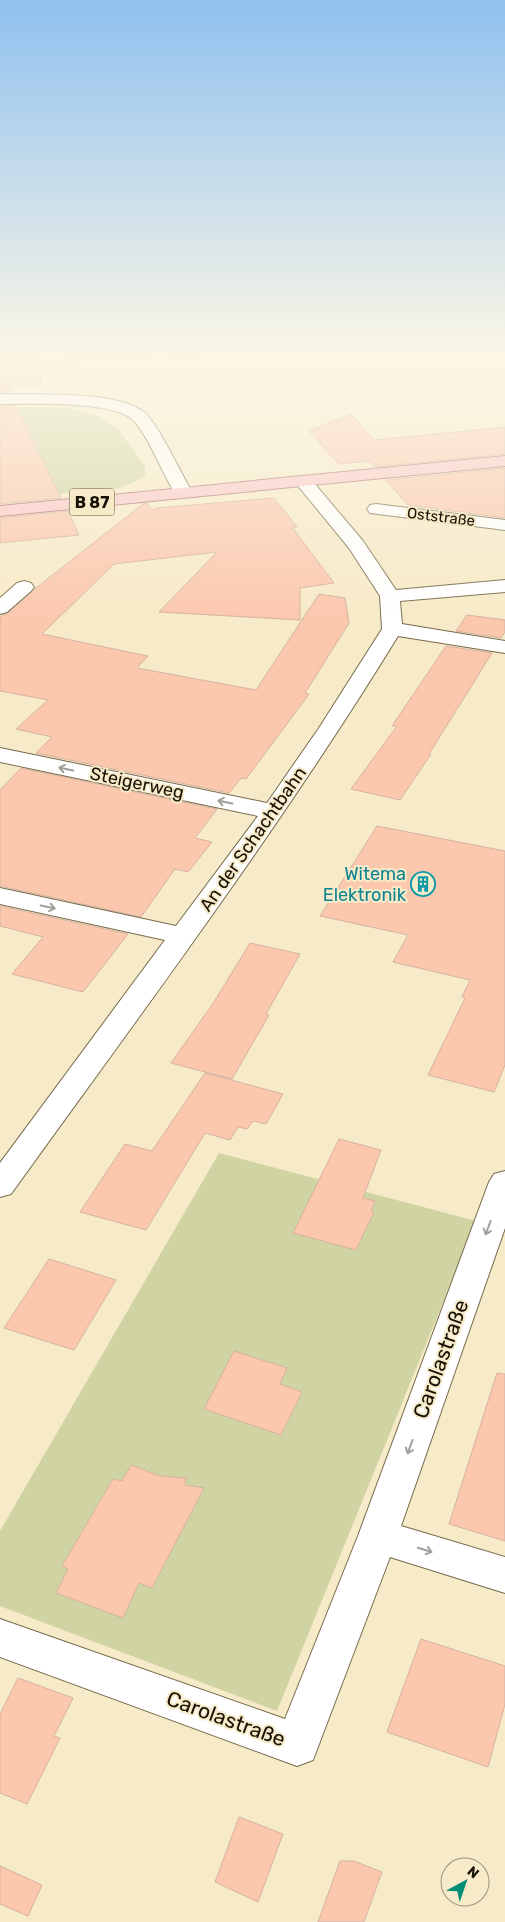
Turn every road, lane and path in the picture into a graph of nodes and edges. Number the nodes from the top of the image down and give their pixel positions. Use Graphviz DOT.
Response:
graph roads {
  1 [pos="154,440"];
  2 [pos="505,461"];
  3 [pos="303,481"];
  4 [pos="183,492"];
  5 [pos="376,509"];
  6 [pos="0,511"];
  7 [pos="505,525"];
  8 [pos="505,586"];
  9 [pos="24,587"];
  10 [pos="390,596"];
  11 [pos="0,608"];
  12 [pos="392,629"];
  13 [pos="505,647"];
  14 [pos="0,755"];
  15 [pos="273,812"];
  16 [pos="0,896"];
  17 [pos="184,936"];
  18 [pos="505,1182"];
  19 [pos="0,1186"];
  20 [pos="378,1536"];
  21 [pos="505,1575"];
  22 [pos="0,1638"];
  1 -- 4 [label="street"];
  2 -- 3 [label="main road, B 87"];
  3 -- 4 [label="main road, B 87"];
  3 -- 10 [label="street"];
  4 -- 6 [label="main road, B 87"];
  5 -- 7 [label="street, Oststraße"];
  8 -- 10 [label="street"];
  9 -- 11 [label="street"];
  10 -- 12 [label="street"];
  12 -- 13 [label="street"];
  12 -- 15 [label="street, An der Schachtbahn"];
  15 -- 14 [label="street, Steigerweg, one-way"];
  15 -- 17 [label="street, An der Schachtbahn"];
  16 -- 17 [label="street, one-way"];
  17 -- 19 [label="street, An der Schachtbahn"];
  18 -- 20 [label="street, Carolastraße, one-way"];
  20 -- 21 [label="street, one-way"];
  20 -- 22 [label="street, Carolastraße"];
}
